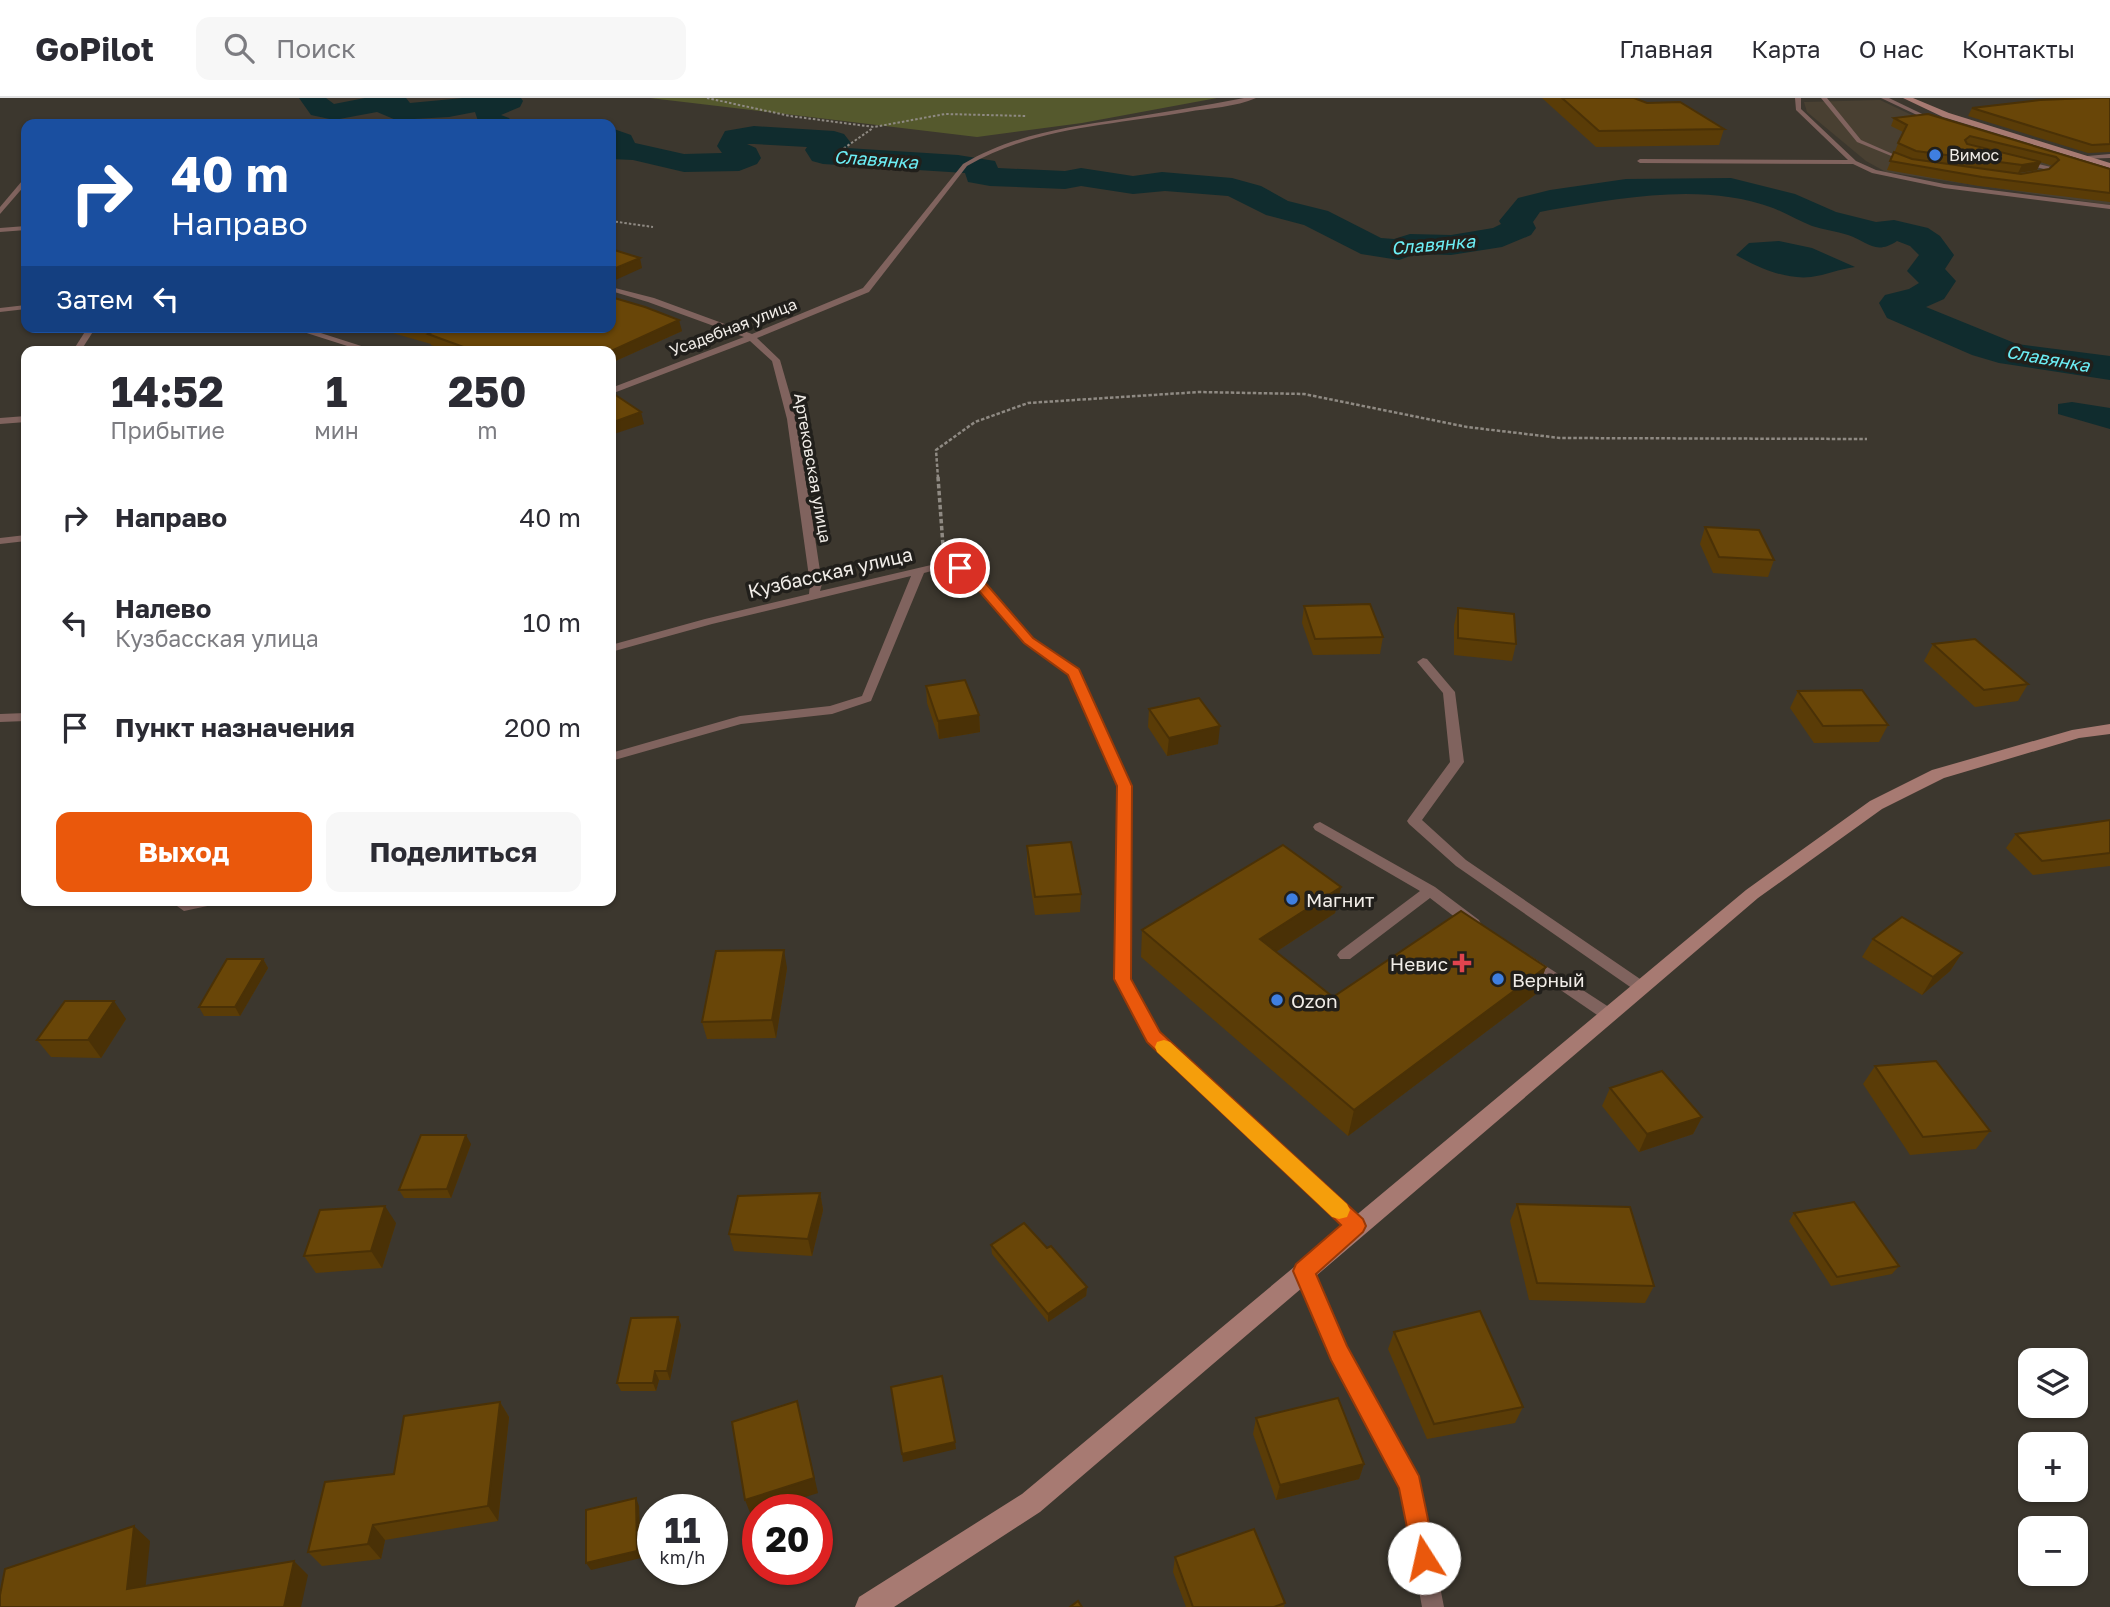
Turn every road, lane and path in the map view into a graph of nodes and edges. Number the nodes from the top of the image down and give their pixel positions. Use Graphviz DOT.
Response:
graph roads {
  1 [pos="706,98"];
  2 [pos="1253,98"];
  3 [pos="1798,98"];
  4 [pos="1824,98"];
  5 [pos="1884,98"];
  6 [pos="1907,98"];
  7 [pos="1035,116"];
  8 [pos="874,127"];
  9 [pos="1952,128"];
  10 [pos="840,150"];
  11 [pos="2035,154"];
  12 [pos="2110,156"];
  13 [pos="2080,157"];
  14 [pos="1640,161"];
  15 [pos="1854,162"];
  16 [pos="1911,164"];
  17 [pos="2110,166"];
  18 [pos="2090,169"];
  19 [pos="2110,175"];
  20 [pos="2030,176"];
  21 [pos="21,186"];
  22 [pos="2110,207"];
  23 [pos="0,212"];
  24 [pos="616,222"];
  25 [pos="653,227"];
  26 [pos="21,228"];
  27 [pos="0,230"];
  28 [pos="616,290"];
  29 [pos="21,308"];
  30 [pos="0,310"];
  31 [pos="312,333"];
  32 [pos="751,337"];
  33 [pos="356,346"];
  34 [pos="616,389"];
  35 [pos="21,419"];
  36 [pos="0,421"];
  37 [pos="1867,439"];
  38 [pos="21,539"];
  39 [pos="0,541"];
  40 [pos="944,565"];
  41 [pos="919,572"];
  42 [pos="814,596"];
  43 [pos="616,648"];
  44 [pos="1423,662"];
  45 [pos="21,717"];
  46 [pos="0,718"];
  47 [pos="2110,729"];
  48 [pos="616,756"];
  49 [pos="1320,827"];
  50 [pos="1430,891"];
  51 [pos="1489,934"];
  52 [pos="1511,948"];
  53 [pos="1345,956"];
  54 [pos="1641,987"];
  55 [pos="1609,1015"];
  56 [pos="1356,1226"];
  57 [pos="1304,1271"];
  58 [pos="869,1607"];
  59 [pos="1433,1607"];
  1 -- 8 [label="path"];
  2 -- 32 [label="lane, Усадебная улица"];
  3 -- 15 [label="lane"];
  4 -- 16 [label="lane"];
  5 -- 9 [label="lane"];
  6 -- 13 [label="main road"];
  7 -- 8 [label="path"];
  8 -- 10 [label="path"];
  11 -- 20 [label="lane"];
  12 -- 13 [label="street"];
  13 -- 17 [label="main road"];
  14 -- 15 [label="lane"];
  15 -- 22 [label="lane"];
  18 -- 19 [label="lane"];
  21 -- 23 [label="lane"];
  24 -- 25 [label="path"];
  26 -- 27 [label="lane"];
  28 -- 32 [label="lane, Артековская улица"];
  29 -- 30 [label="lane"];
  31 -- 33 [label="lane"];
  32 -- 34 [label="lane, Усадебная улица"];
  32 -- 42 [label="lane, Артековская улица"];
  35 -- 36 [label="lane"];
  37 -- 40 [label="path"];
  38 -- 39 [label="lane"];
  40 -- 41 [label="lane, Кузбасская улица"];
  40 -- 56 [label="lane"];
  41 -- 42 [label="lane, Кузбасская улица"];
  41 -- 48 [label="lane"];
  42 -- 43 [label="lane, Кузбасская улица"];
  44 -- 54 [label="lane"];
  45 -- 46 [label="lane"];
  47 -- 54 [label="main road"];
  49 -- 50 [label="lane"];
  50 -- 51 [label="lane"];
  50 -- 53 [label="lane"];
  52 -- 55 [label="lane"];
  54 -- 55 [label="main road"];
  55 -- 56 [label="main road"];
  56 -- 57 [label="main road"];
  57 -- 58 [label="main road"];
  57 -- 59 [label="lane"];
}
